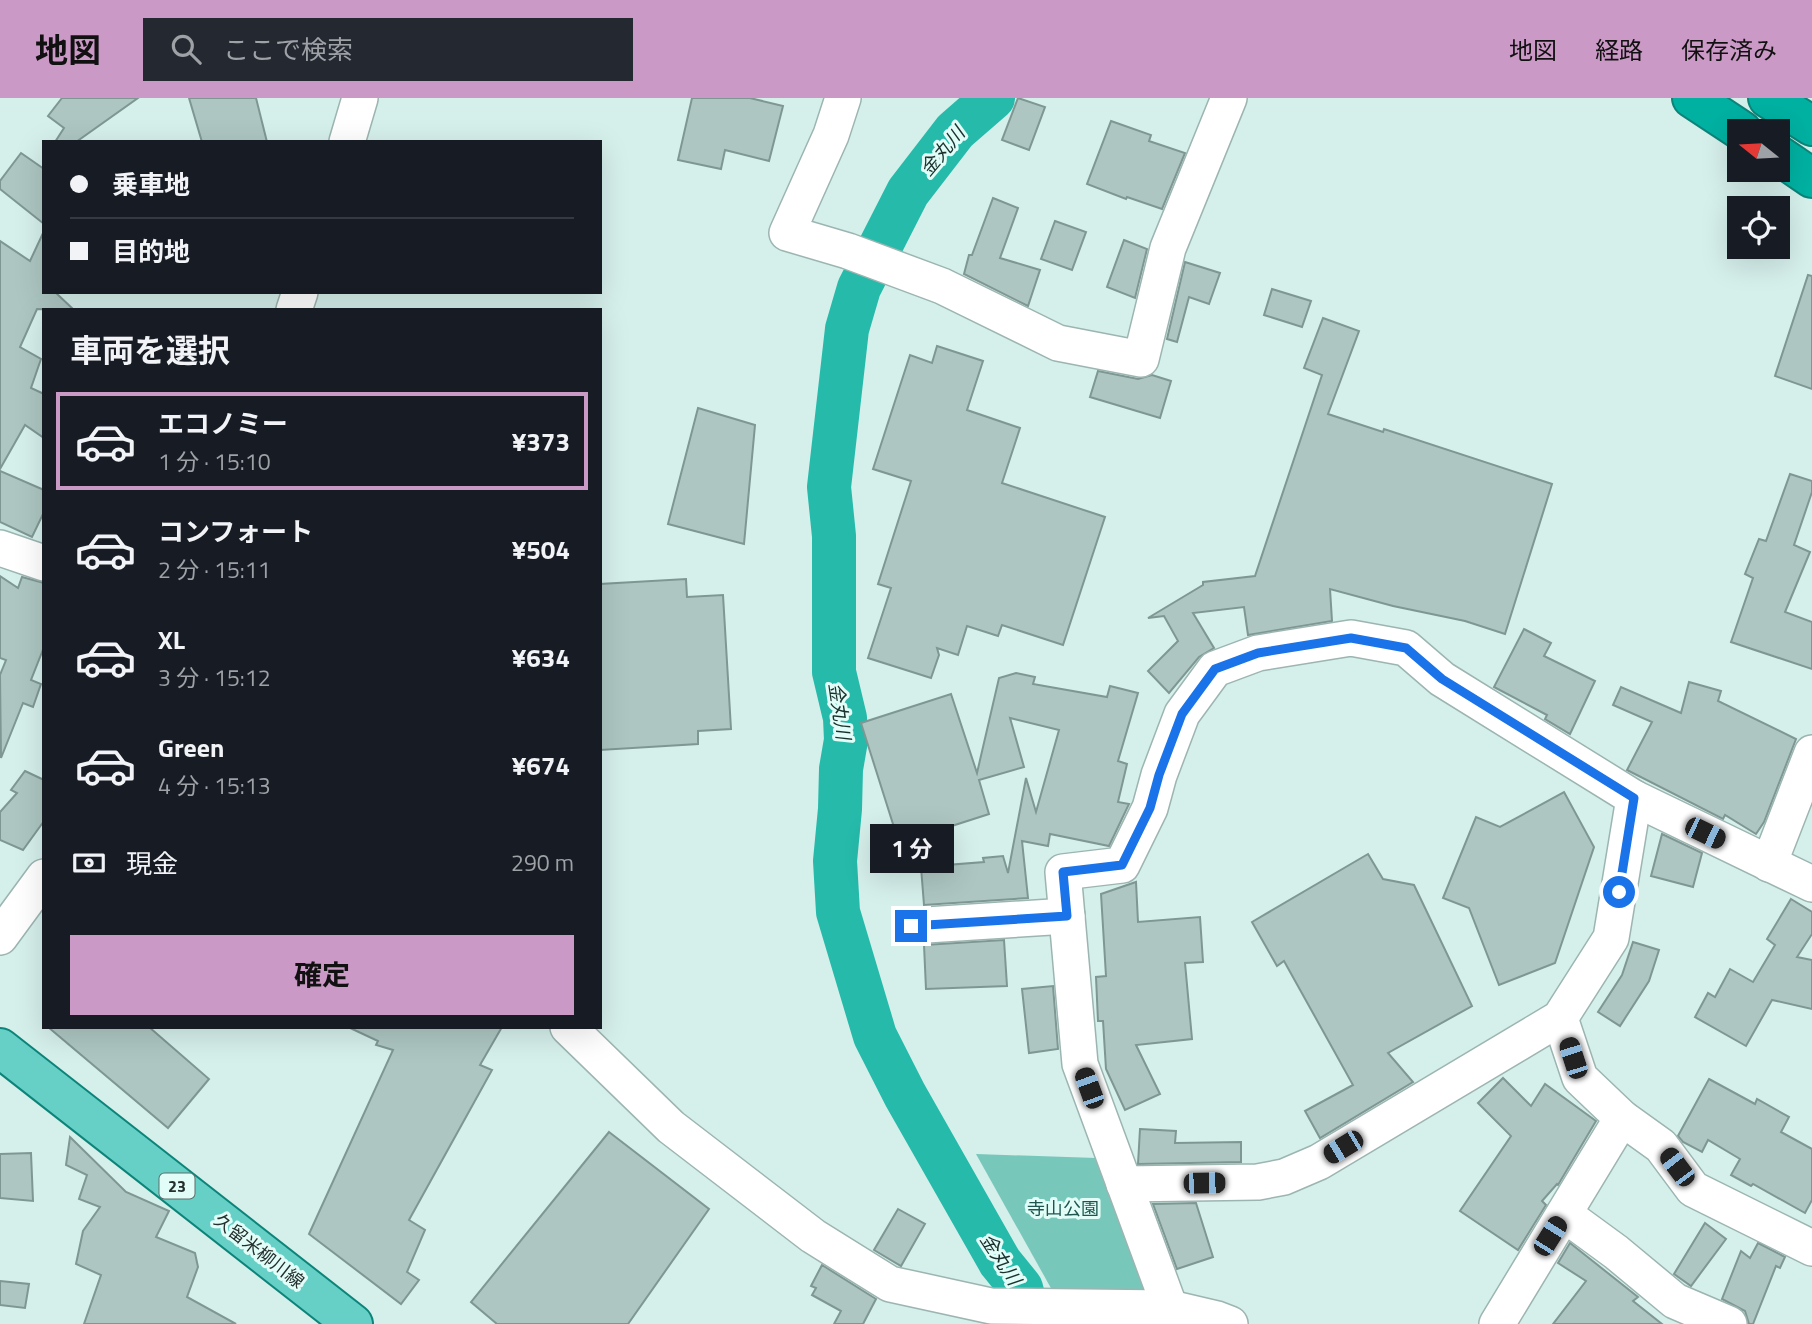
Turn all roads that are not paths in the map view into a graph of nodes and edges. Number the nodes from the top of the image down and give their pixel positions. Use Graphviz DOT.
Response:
graph roads {
  1 [pos="360,98"];
  2 [pos="843,98"];
  3 [pos="1229,98"];
  4 [pos="1692,98"];
  5 [pos="1768,98"];
  6 [pos="1727,121"];
  7 [pos="1812,126"];
  8 [pos="348,140"];
  9 [pos="1790,163"];
  10 [pos="1812,178"];
  11 [pos="0,548"];
  12 [pos="42,562"];
  13 [pos="1812,753"];
  14 [pos="1634,798"];
  15 [pos="1769,864"];
  16 [pos="42,880"];
  17 [pos="1812,884"];
  18 [pos="1067,916"];
  19 [pos="911,926"];
  20 [pos="0,937"];
  21 [pos="1560,1018"];
  22 [pos="570,1029"];
  23 [pos="0,1048"];
  24 [pos="1622,1118"];
  25 [pos="1124,1184"];
  26 [pos="1564,1214"];
  27 [pos="1812,1248"];
  28 [pos="1170,1308"];
  29 [pos="987,1314"];
  30 [pos="353,1324"];
  31 [pos="1230,1324"];
  32 [pos="1497,1324"];
  33 [pos="1729,1324"];
  1 -- 8 [label="street"];
  2 -- 3 [label="street"];
  4 -- 6 [label="highway"];
  5 -- 7 [label="highway"];
  9 -- 10 [label="highway"];
  11 -- 12 [label="street"];
  13 -- 15 [label="street"];
  14 -- 15 [label="street"];
  14 -- 18 [label="street"];
  14 -- 21 [label="street"];
  15 -- 17 [label="street"];
  16 -- 20 [label="street"];
  18 -- 19 [label="street"];
  18 -- 25 [label="street"];
  21 -- 24 [label="street"];
  21 -- 25 [label="street"];
  22 -- 29 [label="street"];
  23 -- 30 [label="main road, 久留米柳川線 / 23"];
  24 -- 26 [label="street"];
  24 -- 27 [label="street"];
  25 -- 28 [label="street"];
  26 -- 32 [label="street"];
  26 -- 33 [label="street"];
  28 -- 29 [label="street"];
  28 -- 31 [label="street"];
}
